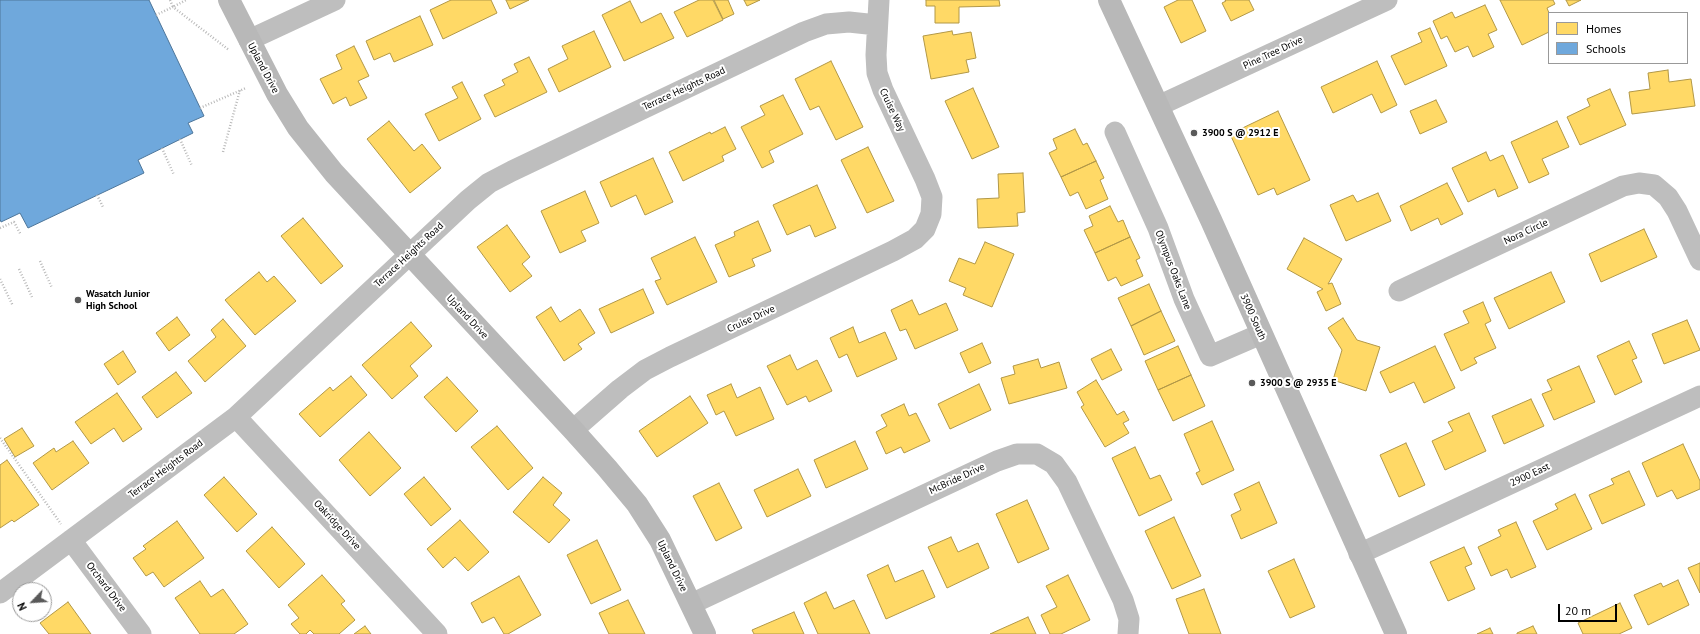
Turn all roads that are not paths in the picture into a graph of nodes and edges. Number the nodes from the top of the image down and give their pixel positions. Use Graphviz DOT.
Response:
graph roads {
  1 [pos="230,0"];
  2 [pos="335,0"];
  3 [pos="879,0"];
  4 [pos="1109,0"];
  5 [pos="1387,0"];
  6 [pos="877,25"];
  7 [pos="249,40"];
  8 [pos="1158,106"];
  9 [pos="1115,132"];
  10 [pos="931,214"];
  11 [pos="409,255"];
  12 [pos="1700,260"];
  13 [pos="1399,292"];
  14 [pos="1261,334"];
  15 [pos="1700,396"];
  16 [pos="236,417"];
  17 [pos="573,430"];
  18 [pos="67,533"];
  19 [pos="1359,554"];
  20 [pos="0,593"];
  21 [pos="691,604"];
  22 [pos="141,634"];
  23 [pos="437,634"];
  24 [pos="705,634"];
  25 [pos="1128,634"];
  26 [pos="1396,634"];
  1 -- 7 [label="street, Upland Drive"];
  2 -- 7 [label="street"];
  3 -- 6 [label="street, Cruise Way"];
  4 -- 8 [label="street, 3900 South"];
  5 -- 8 [label="street, Pine Tree Drive"];
  6 -- 10 [label="street, Cruise Way"];
  6 -- 11 [label="street, Terrace Heights Road"];
  7 -- 11 [label="street, Upland Drive"];
  8 -- 14 [label="street, 3900 South"];
  9 -- 14 [label="street, Olympus Oaks Lane"];
  10 -- 17 [label="street, Cruise Drive"];
  11 -- 16 [label="street, Terrace Heights Road"];
  11 -- 17 [label="street, Upland Drive"];
  12 -- 13 [label="street, Nora Circle"];
  14 -- 19 [label="street, 3900 South"];
  15 -- 19 [label="street, 2900 East"];
  16 -- 18 [label="street, Terrace Heights Road"];
  16 -- 23 [label="street, Oakridge Drive"];
  17 -- 21 [label="street, Upland Drive"];
  18 -- 20 [label="street, Terrace Heights Road"];
  18 -- 22 [label="street, Orchard Drive"];
  19 -- 26 [label="street, 3900 South"];
  21 -- 24 [label="street, Upland Drive"];
  21 -- 25 [label="street, McBride Drive"];
}
